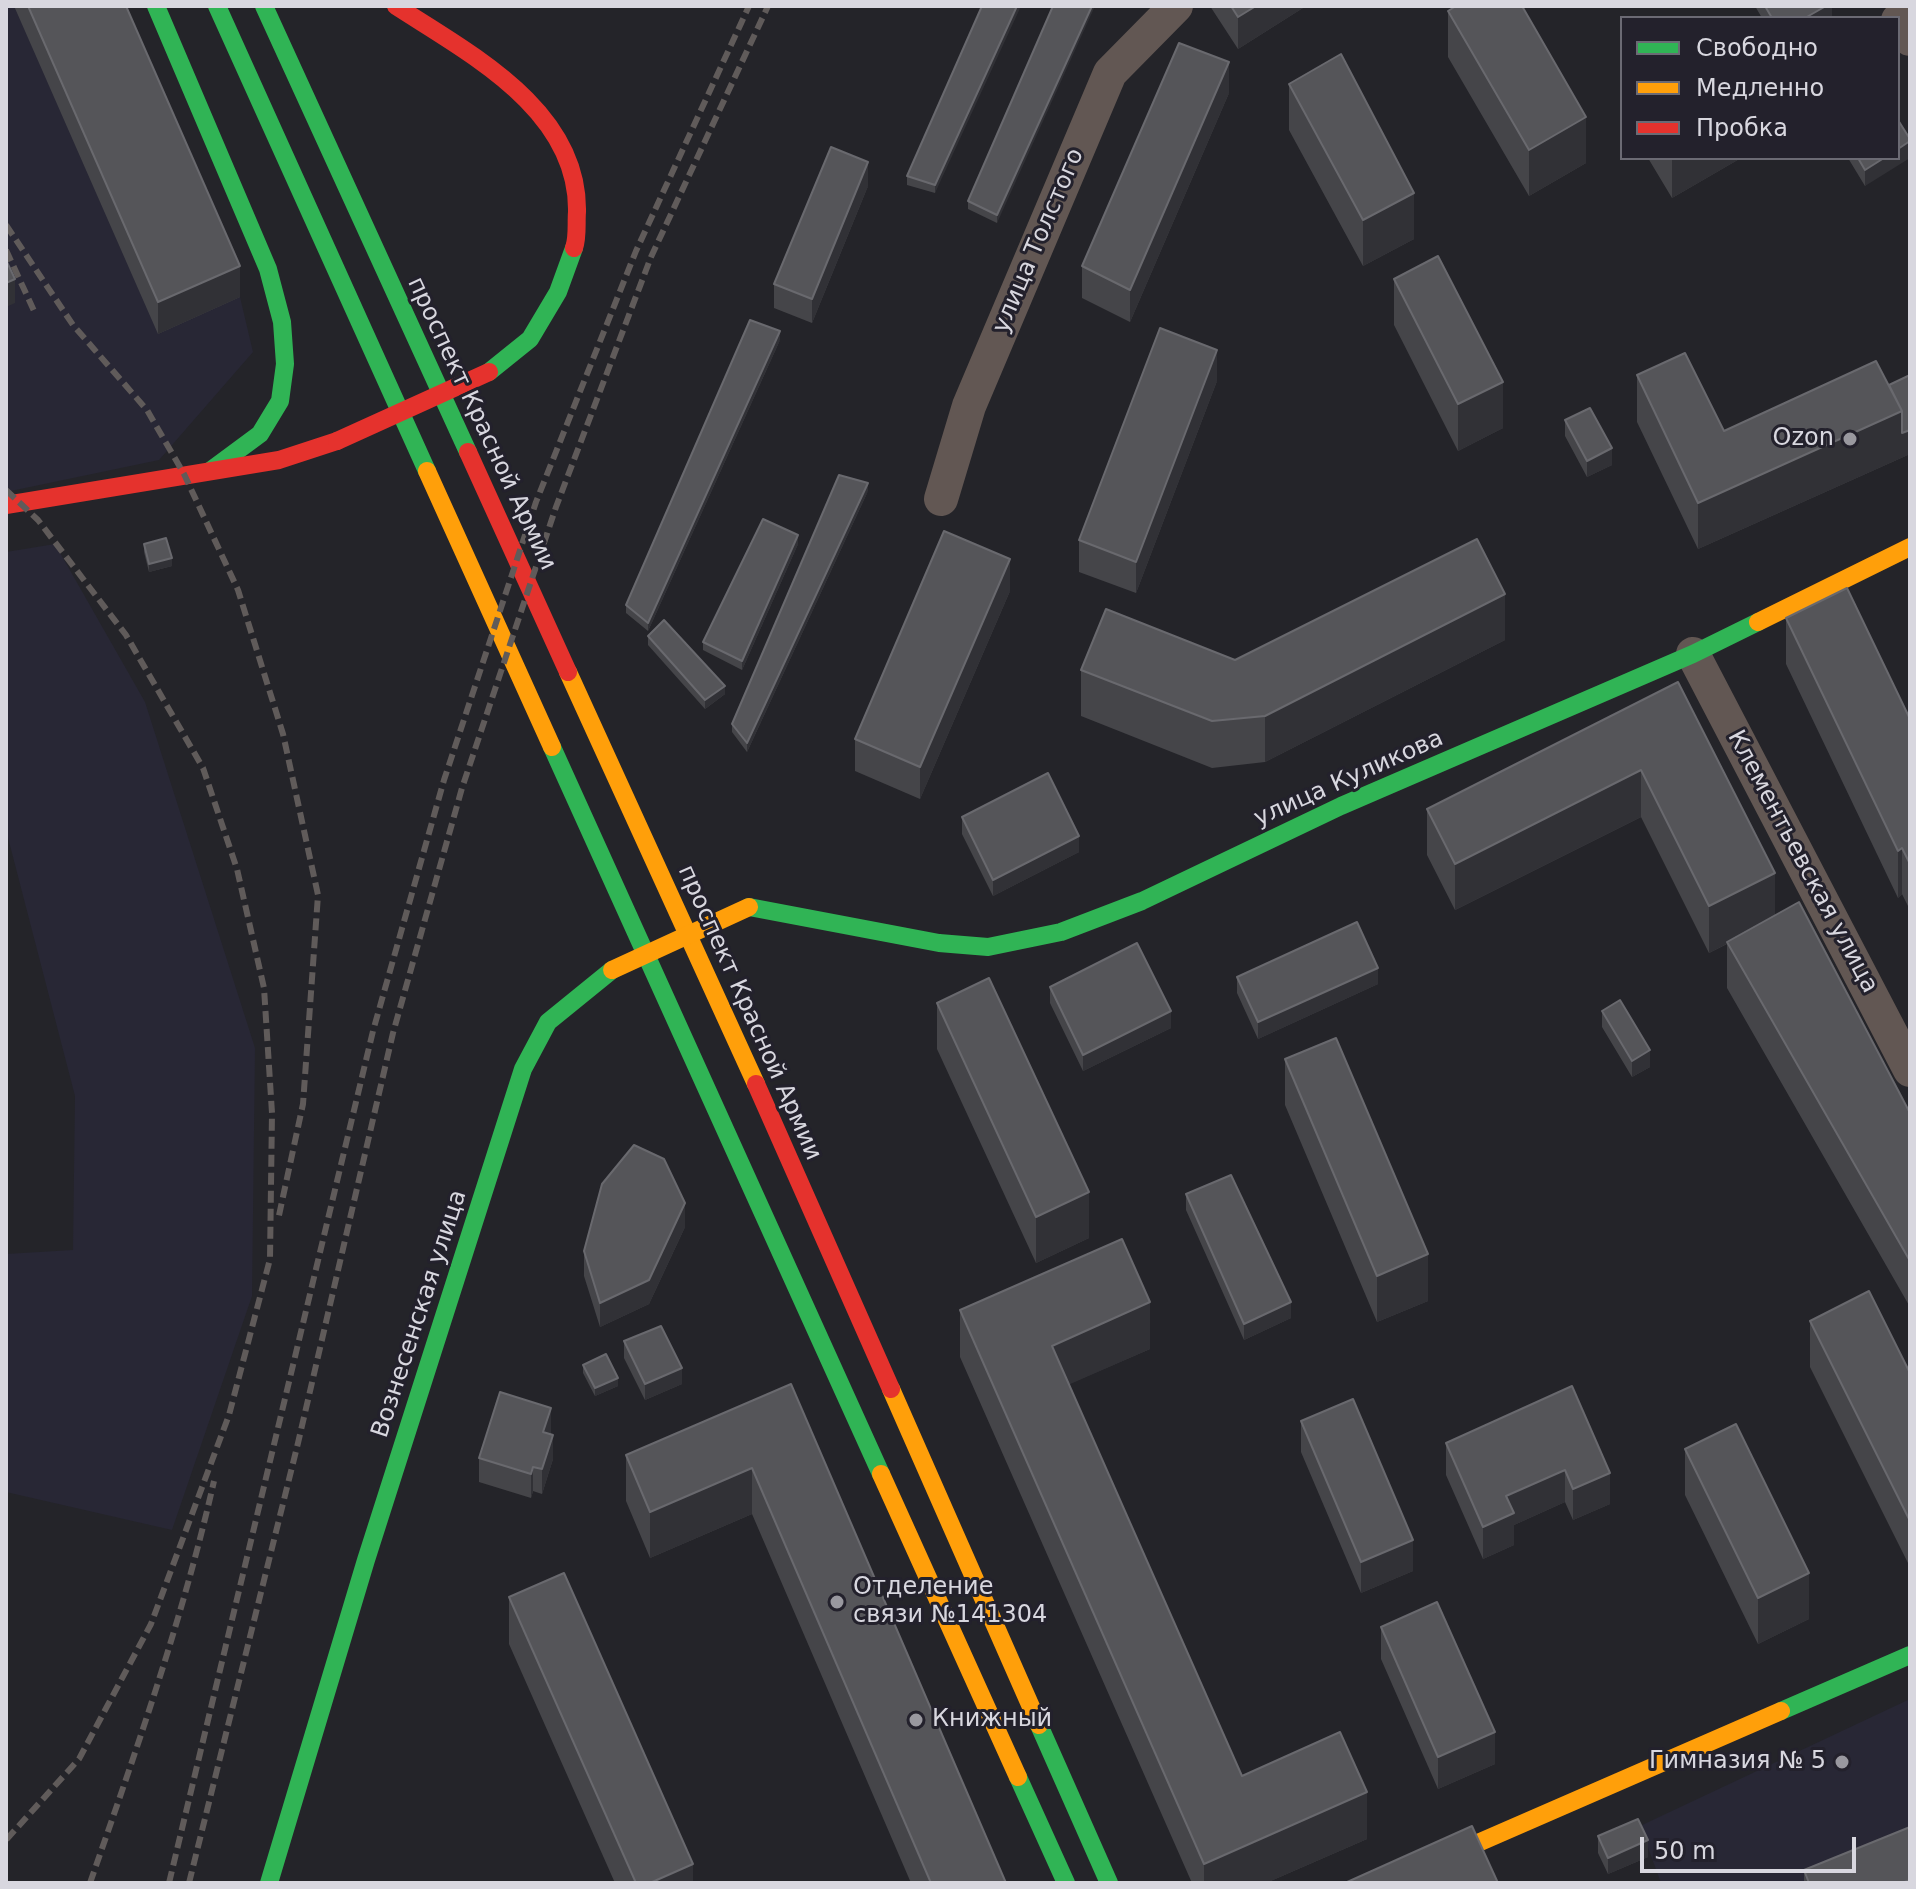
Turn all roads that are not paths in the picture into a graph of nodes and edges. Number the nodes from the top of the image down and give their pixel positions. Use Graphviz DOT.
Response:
graph roads {
  1 [pos="156,6"];
  2 [pos="217,6"];
  3 [pos="264,6"];
  4 [pos="396,6"];
  5 [pos="1176,6"];
  6 [pos="210,471"];
  7 [pos="941,499"];
  8 [pos="6,505"];
  9 [pos="1910,547"];
  10 [pos="1693,654"];
  11 [pos="784,916"];
  12 [pos="1910,1070"];
  13 [pos="1910,1655"];
  14 [pos="269,1883"];
  15 [pos="1066,1883"];
  16 [pos="1109,1883"];
  17 [pos="1386,1883"];
  1 -- 6 [label="main road"];
  2 -- 15 [label="main road"];
  3 -- 16 [label="main road, проспект Красной Армии"];
  4 -- 6 [label="main road, bridge"];
  5 -- 7 [label="street, улица Толстого"];
  6 -- 8 [label="main road"];
  9 -- 10 [label="main road, улица Куликова"];
  10 -- 11 [label="main road, улица Куликова"];
  10 -- 12 [label="street, Клементьевская улица"];
  11 -- 14 [label="main road, Вознесенская улица, bridge"];
  13 -- 17 [label="main road"];
}
